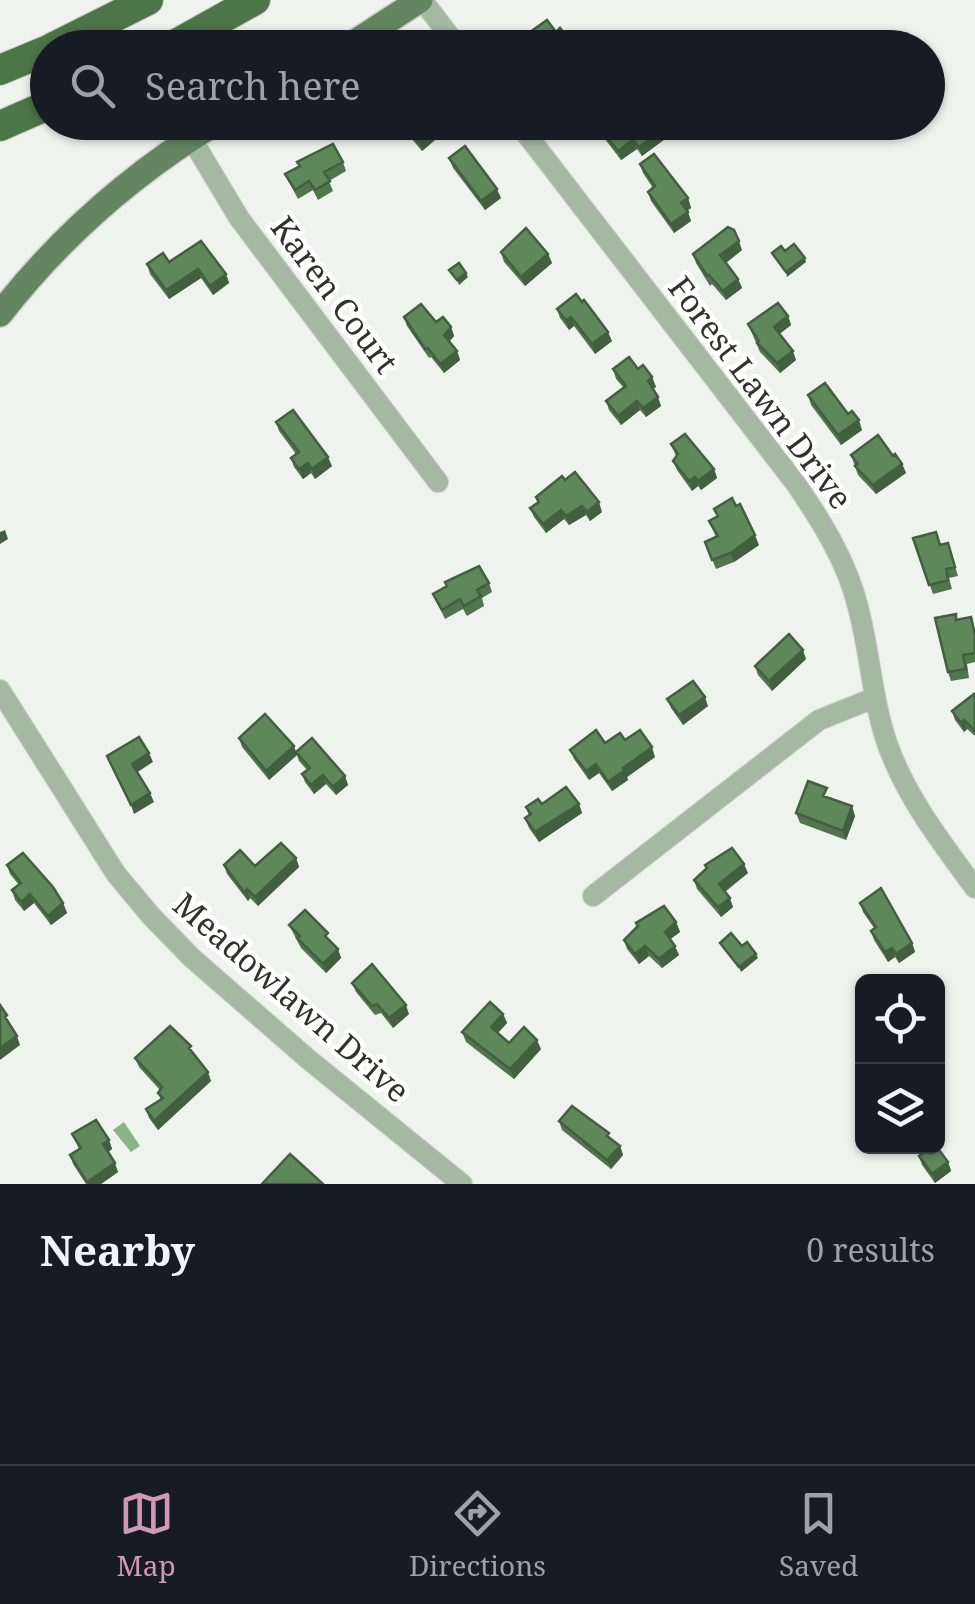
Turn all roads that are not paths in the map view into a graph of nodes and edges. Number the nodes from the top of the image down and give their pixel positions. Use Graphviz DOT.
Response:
graph roads {
  1 [pos="148,0"];
  2 [pos="255,0"];
  3 [pos="421,0"];
  4 [pos="88,30"];
  5 [pos="201,30"];
  6 [pos="374,30"];
  7 [pos="445,30"];
  8 [pos="30,57"];
  9 [pos="0,70"];
  10 [pos="30,113"];
  11 [pos="0,126"];
  12 [pos="188,140"];
  13 [pos="192,140"];
  14 [pos="531,140"];
  15 [pos="0,314"];
  16 [pos="438,482"];
  17 [pos="0,690"];
  18 [pos="874,698"];
  19 [pos="975,888"];
  20 [pos="593,896"];
  21 [pos="462,1184"];
  1 -- 4 [label="highway"];
  2 -- 5 [label="highway"];
  3 -- 6 [label="main road"];
  3 -- 7 [label="street"];
  8 -- 9 [label="highway"];
  10 -- 11 [label="highway"];
  12 -- 15 [label="main road"];
  13 -- 16 [label="street, Karen Court"];
  14 -- 18 [label="street, Forest Lawn Drive"];
  17 -- 21 [label="street, Meadowlawn Drive"];
  18 -- 19 [label="street, Forest Lawn Drive"];
  18 -- 20 [label="street"];
}
